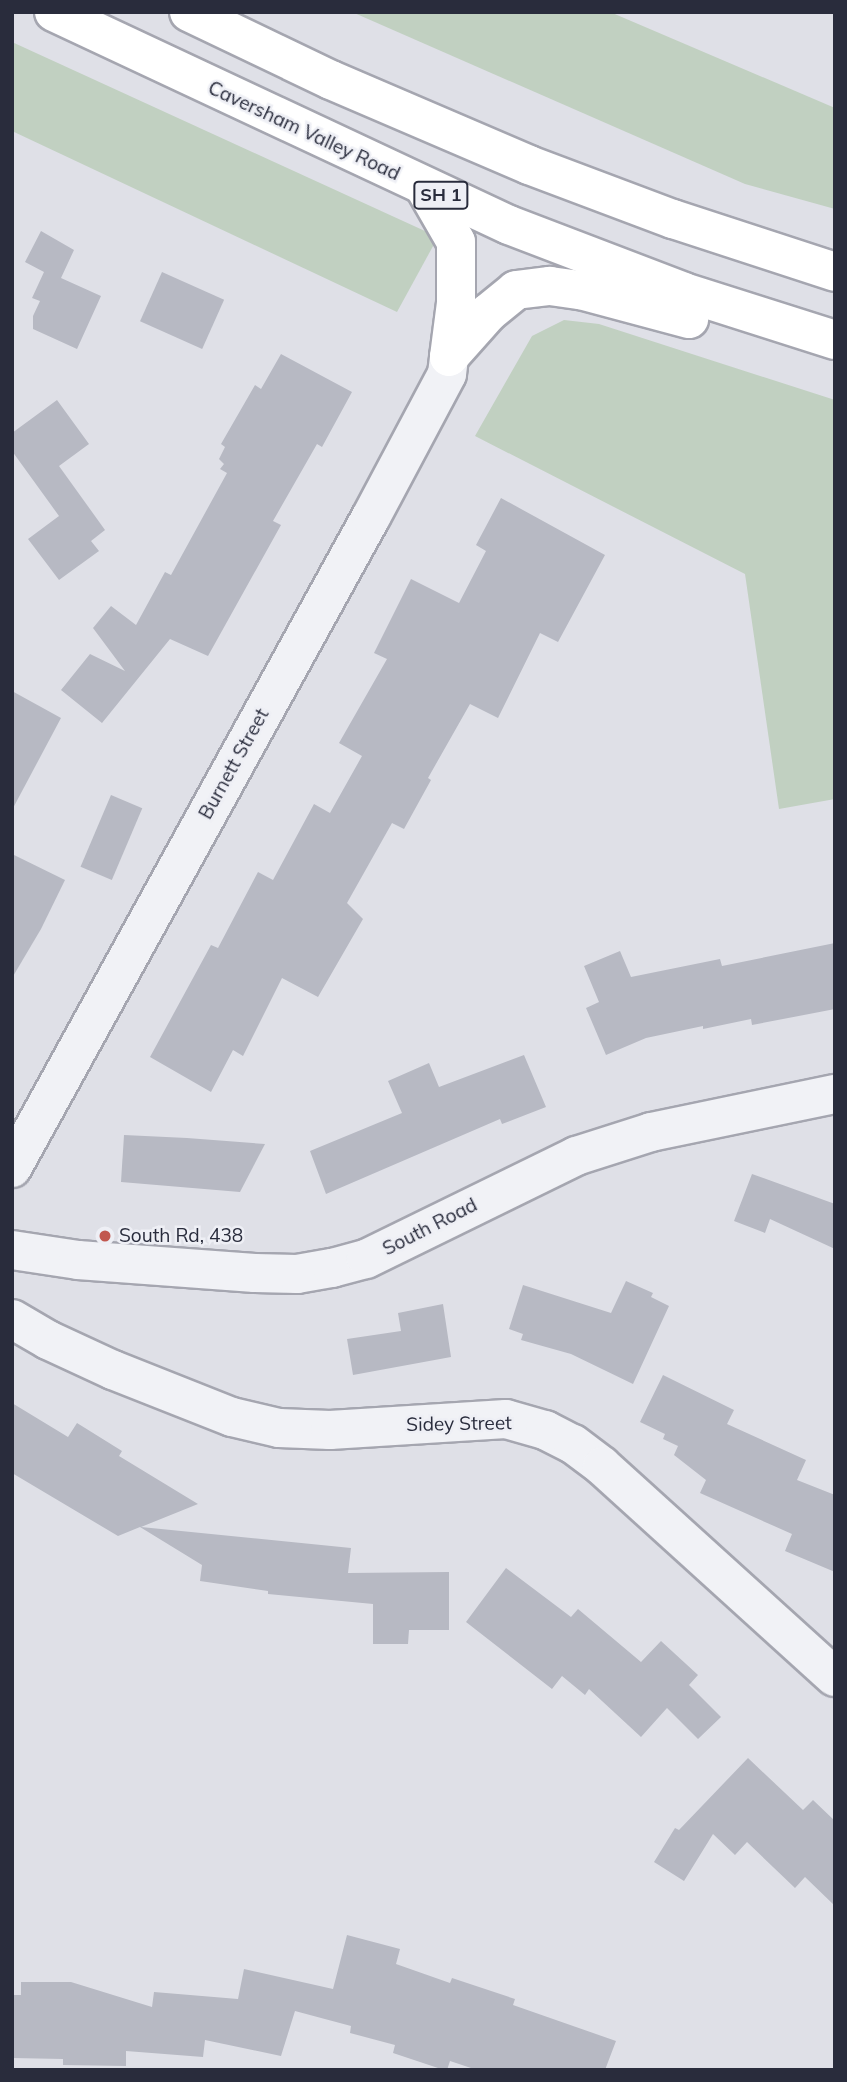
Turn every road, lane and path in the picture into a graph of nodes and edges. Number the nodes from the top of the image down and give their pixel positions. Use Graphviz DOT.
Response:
graph roads {
  1 [pos="54,12"];
  2 [pos="189,12"];
  3 [pos="425,188"];
  4 [pos="835,272"];
  5 [pos="778,322"];
  6 [pos="835,340"];
  7 [pos="449,357"];
  8 [pos="835,1094"];
  9 [pos="12,1168"];
  10 [pos="12,1250"];
  11 [pos="12,1319"];
  12 [pos="835,1677"];
  1 -- 3 [label="highway, Caversham Valley Road / SH 1"];
  2 -- 4 [label="highway"];
  3 -- 5 [label="highway, Caversham Valley Road / SH 1"];
  3 -- 7 [label="highway"];
  5 -- 6 [label="highway, Caversham Valley Road / SH 1"];
  5 -- 7 [label="highway"];
  7 -- 9 [label="street, Burnett Street"];
  8 -- 10 [label="street, South Road"];
  11 -- 12 [label="street, Sidey Street"];
}
